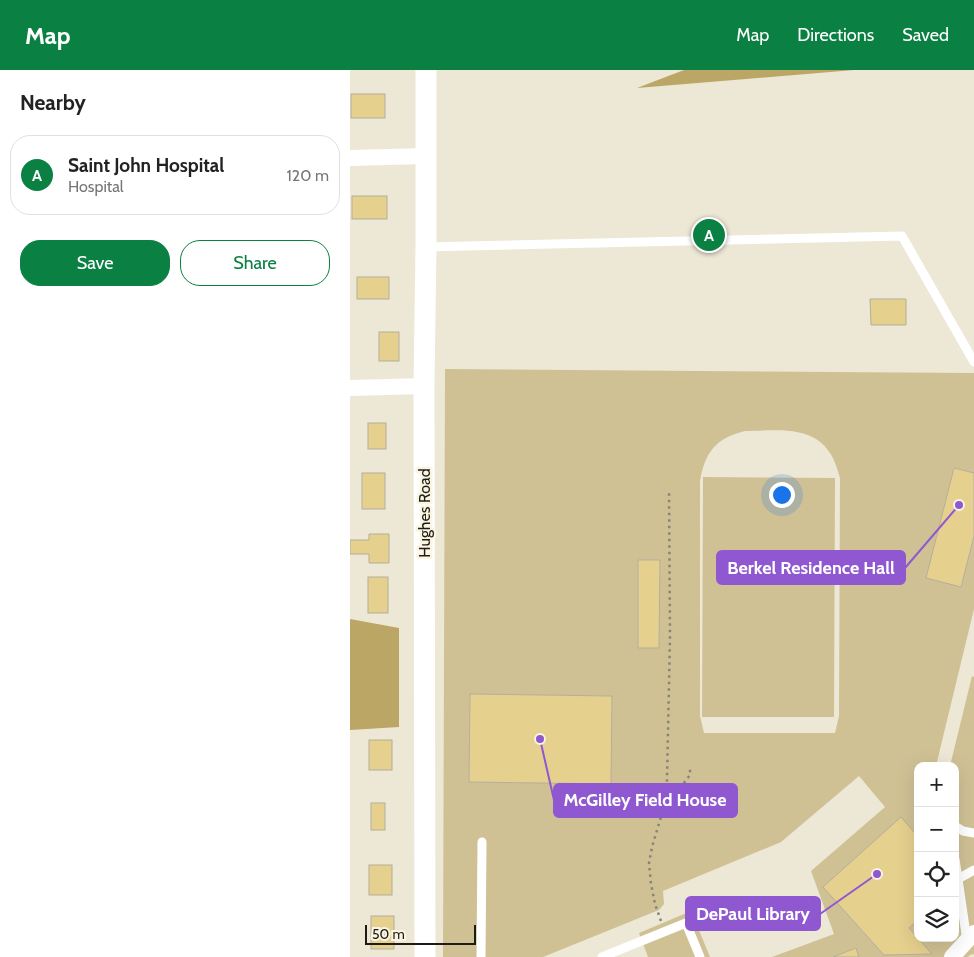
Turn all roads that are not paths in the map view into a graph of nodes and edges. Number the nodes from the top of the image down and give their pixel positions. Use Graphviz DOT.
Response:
graph roads {
  1 [pos="426,70"];
  2 [pos="426,156"];
  3 [pos="350,158"];
  4 [pos="426,247"];
  5 [pos="974,362"];
  6 [pos="424,386"];
  7 [pos="350,388"];
  8 [pos="959,828"];
  9 [pos="974,833"];
  10 [pos="482,842"];
  11 [pos="974,870"];
  12 [pos="959,878"];
  13 [pos="959,884"];
  14 [pos="970,937"];
  15 [pos="425,957"];
  16 [pos="481,957"];
  17 [pos="602,957"];
  18 [pos="700,957"];
  19 [pos="952,957"];
  1 -- 2 [label="street, Hughes Road"];
  2 -- 3 [label="street"];
  2 -- 4 [label="street, Hughes Road"];
  4 -- 5 [label="lane"];
  4 -- 6 [label="street, Hughes Road"];
  6 -- 7 [label="street"];
  6 -- 15 [label="street, Hughes Road"];
  8 -- 9 [label="lane"];
  10 -- 16 [label="lane"];
  11 -- 12 [label="lane"];
  13 -- 14 [label="lane"];
  14 -- 19 [label="street"];
  17 -- 18 [label="lane"];
}
